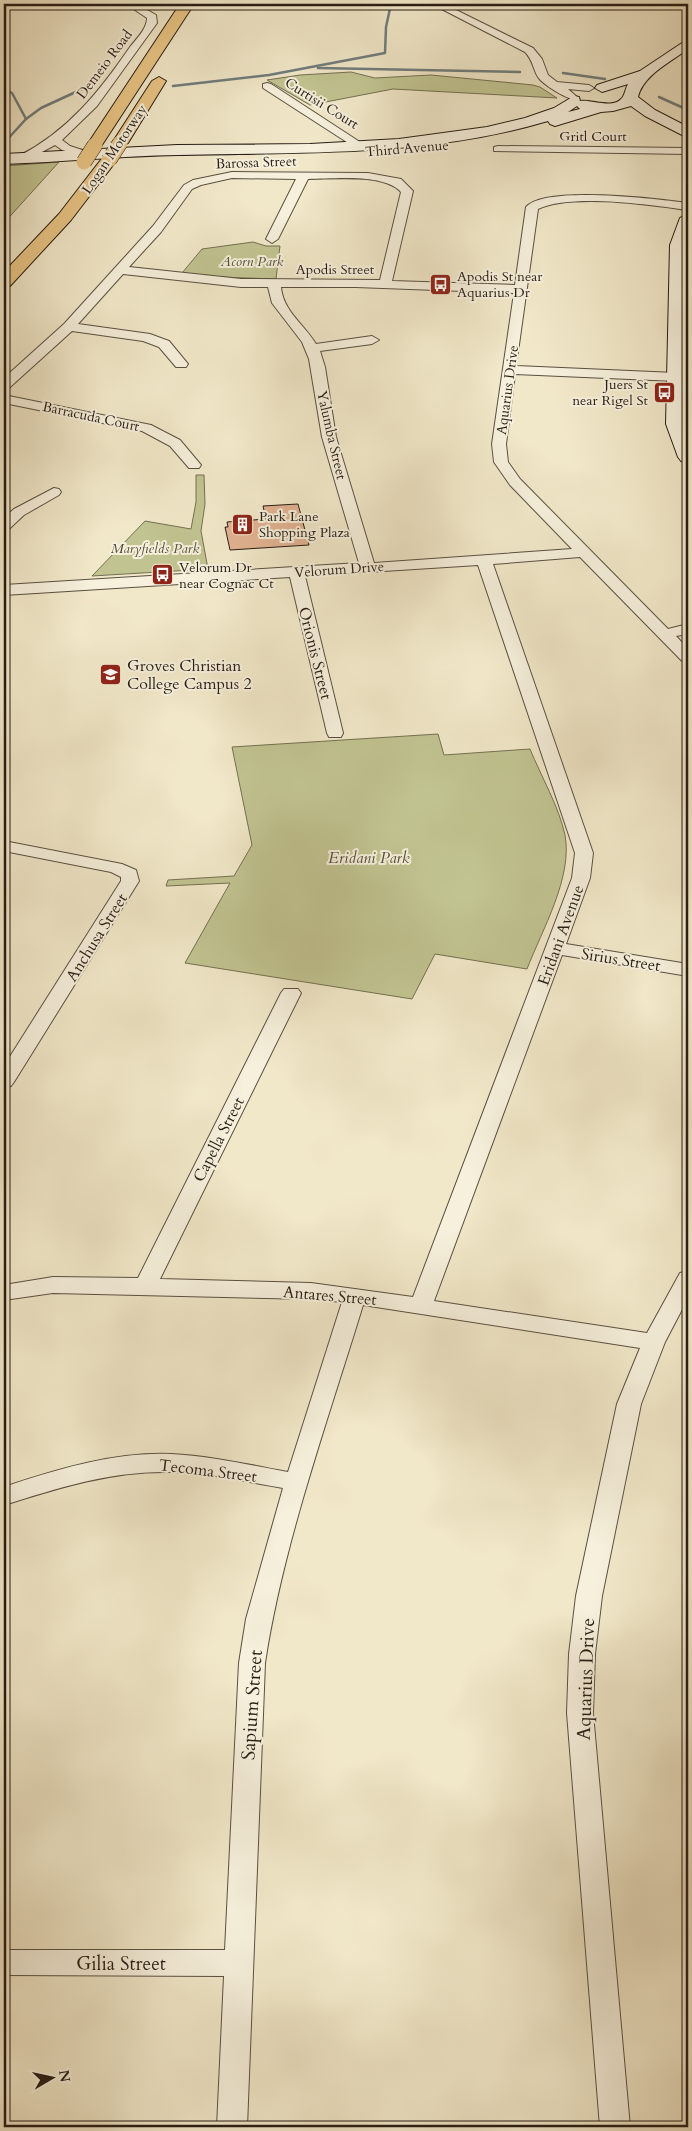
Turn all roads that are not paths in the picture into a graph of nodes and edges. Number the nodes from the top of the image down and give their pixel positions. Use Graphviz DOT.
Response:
graph roads {
  1 [pos="131,4"];
  2 [pos="187,4"];
  3 [pos="437,4"];
  4 [pos="688,43"];
  5 [pos="166,69"];
  6 [pos="645,74"];
  7 [pos="552,84"];
  8 [pos="267,86"];
  9 [pos="595,88"];
  10 [pos="630,97"];
  11 [pos="573,98"];
  12 [pos="604,107"];
  13 [pos="650,113"];
  14 [pos="688,132"];
  15 [pos="360,146"];
  16 [pos="57,148"];
  17 [pos="498,149"];
  18 [pos="207,150"];
  19 [pos="688,151"];
  20 [pos="89,153"];
  21 [pos="4,159"];
  22 [pos="304,175"];
  23 [pos="73,177"];
  24 [pos="688,206"];
  25 [pos="686,228"];
  26 [pos="272,239"];
  27 [pos="121,270"];
  28 [pos="4,282"];
  29 [pos="274,284"];
  30 [pos="385,284"];
  31 [pos="520,290"];
  32 [pos="68,326"];
  33 [pos="372,340"];
  34 [pos="312,348"];
  35 [pos="182,364"];
  36 [pos="510,370"];
  37 [pos="676,377"];
  38 [pos="4,385"];
  39 [pos="4,399"];
  40 [pos="688,457"];
  41 [pos="194,465"];
  42 [pos="54,492"];
  43 [pos="4,526"];
  44 [pos="584,552"];
  45 [pos="484,560"];
  46 [pos="368,568"];
  47 [pos="296,572"];
  48 [pos="4,590"];
  49 [pos="688,629"];
  50 [pos="665,634"];
  51 [pos="688,658"];
  52 [pos="335,734"];
  53 [pos="4,846"];
  54 [pos="555,948"];
  55 [pos="688,970"];
  56 [pos="291,993"];
  57 [pos="4,1082"];
  58 [pos="688,1278"];
  59 [pos="145,1286"];
  60 [pos="4,1292"];
  61 [pos="354,1296"];
  62 [pos="421,1306"];
  63 [pos="654,1342"];
  64 [pos="297,1482"];
  65 [pos="4,1496"];
  66 [pos="4,1963"];
  67 [pos="239,1963"];
  68 [pos="232,2127"];
  69 [pos="614,2127"];
  1 -- 16 [label="street, Demeio Road"];
  2 -- 20 [label="highway, Logan Motorway"];
  3 -- 7 [label="street"];
  4 -- 6 [label="street"];
  5 -- 28 [label="highway, Logan Motorway, bridge"];
  6 -- 9 [label="street"];
  6 -- 10 [label="street"];
  7 -- 9 [label="street"];
  7 -- 11 [label="street"];
  8 -- 15 [label="street, Curtisii Court"];
  9 -- 10 [label="street"];
  9 -- 11 [label="street, Third Avenue"];
  10 -- 12 [label="street, Third Avenue"];
  10 -- 13 [label="street"];
  11 -- 12 [label="street"];
  11 -- 15 [label="street, Third Avenue"];
  12 -- 13 [label="street"];
  12 -- 18 [label="street, Third Avenue"];
  13 -- 14 [label="street"];
  15 -- 18 [label="street, Third Avenue"];
  16 -- 20 [label="street, Third Avenue"];
  16 -- 21 [label="street, Third Avenue"];
  17 -- 19 [label="street, Gritl Court"];
  18 -- 20 [label="street, Third Avenue"];
  20 -- 23 [label="highway, Logan Motorway"];
  22 -- 26 [label="street"];
  22 -- 27 [label="street, Barossa Street"];
  22 -- 30 [label="street, Barossa Street"];
  24 -- 31 [label="street, Aquarius Drive"];
  25 -- 37 [label="street"];
  27 -- 29 [label="street, Apodis Street"];
  27 -- 32 [label="street, Barossa Street"];
  29 -- 30 [label="street, Apodis Street"];
  29 -- 34 [label="street, Yalumba Street"];
  30 -- 31 [label="street, Apodis Street"];
  31 -- 36 [label="street, Aquarius Drive"];
  32 -- 35 [label="street"];
  32 -- 38 [label="street, Barossa Street"];
  33 -- 34 [label="street"];
  34 -- 46 [label="street, Yalumba Street"];
  36 -- 37 [label="street"];
  36 -- 44 [label="street, Aquarius Drive"];
  37 -- 40 [label="street"];
  39 -- 41 [label="street, Barracuda Court"];
  42 -- 43 [label="street"];
  44 -- 45 [label="street, Velorum Drive"];
  44 -- 50 [label="street, Aquarius Drive"];
  45 -- 46 [label="street, Velorum Drive"];
  45 -- 54 [label="street, Eridani Avenue"];
  46 -- 47 [label="street, Velorum Drive"];
  47 -- 48 [label="street, Velorum Drive"];
  47 -- 52 [label="street, Orionis Street"];
  49 -- 50 [label="street"];
  50 -- 51 [label="street, Aquarius Drive"];
  53 -- 57 [label="street, Anchusa Street"];
  54 -- 55 [label="street, Sirius Street"];
  54 -- 62 [label="street, Eridani Avenue"];
  56 -- 59 [label="street, Capella Street"];
  58 -- 63 [label="street, Aquarius Drive"];
  59 -- 60 [label="street, Antares Street"];
  59 -- 61 [label="street, Antares Street"];
  61 -- 62 [label="street, Antares Street"];
  61 -- 64 [label="street, Sapium Street"];
  62 -- 63 [label="street, Antares Street"];
  63 -- 69 [label="street, Aquarius Drive"];
  64 -- 65 [label="street, Tecoma Street"];
  64 -- 67 [label="street, Sapium Street"];
  66 -- 67 [label="street, Gilia Street"];
  67 -- 68 [label="street, Sapium Street"];
}
